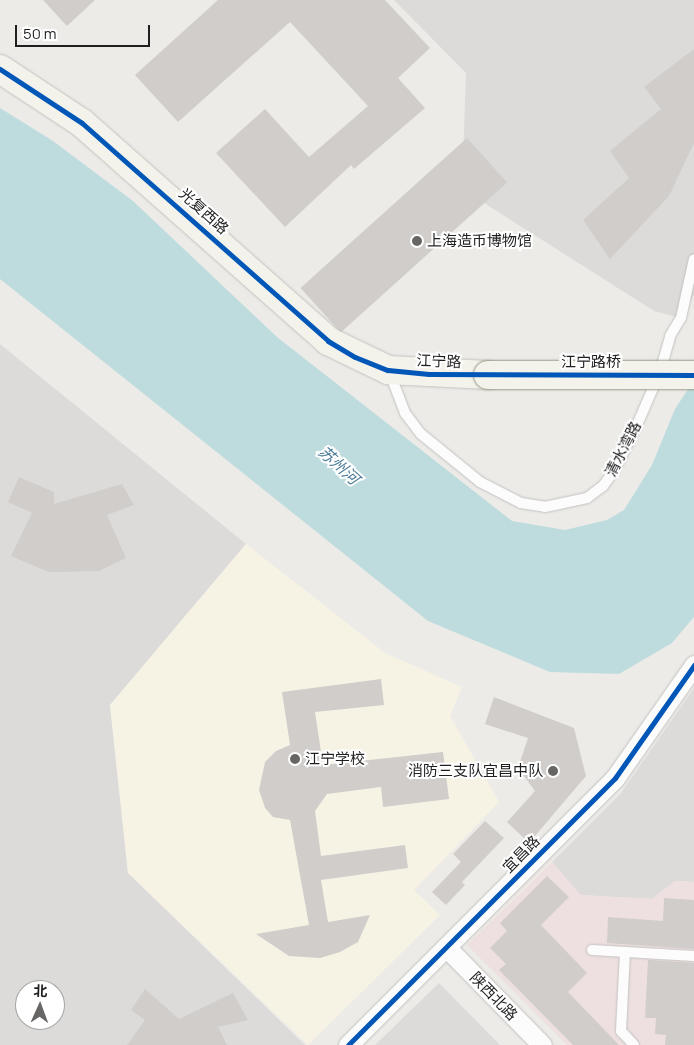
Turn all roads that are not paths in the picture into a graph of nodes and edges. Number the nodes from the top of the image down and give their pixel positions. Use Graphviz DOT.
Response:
graph roads {
  1 [pos="0,70"];
  2 [pos="694,259"];
  3 [pos="388,370"];
  4 [pos="488,374"];
  5 [pos="694,375"];
  6 [pos="694,665"];
  7 [pos="446,947"];
  8 [pos="592,950"];
  9 [pos="625,952"];
  10 [pos="694,956"];
  11 [pos="348,1045"];
  12 [pos="542,1045"];
  13 [pos="634,1045"];
  1 -- 3 [label="main road, 光复西路"];
  2 -- 3 [label="lane, 清水湾路"];
  3 -- 4 [label="main road, 江宁路"];
  4 -- 5 [label="main road, 江宁路桥, bridge"];
  6 -- 7 [label="street, 宜昌路"];
  7 -- 11 [label="street, 宜昌路"];
  7 -- 12 [label="street, 陕西北路"];
  8 -- 9 [label="lane"];
  9 -- 10 [label="lane"];
  9 -- 13 [label="lane"];
}
